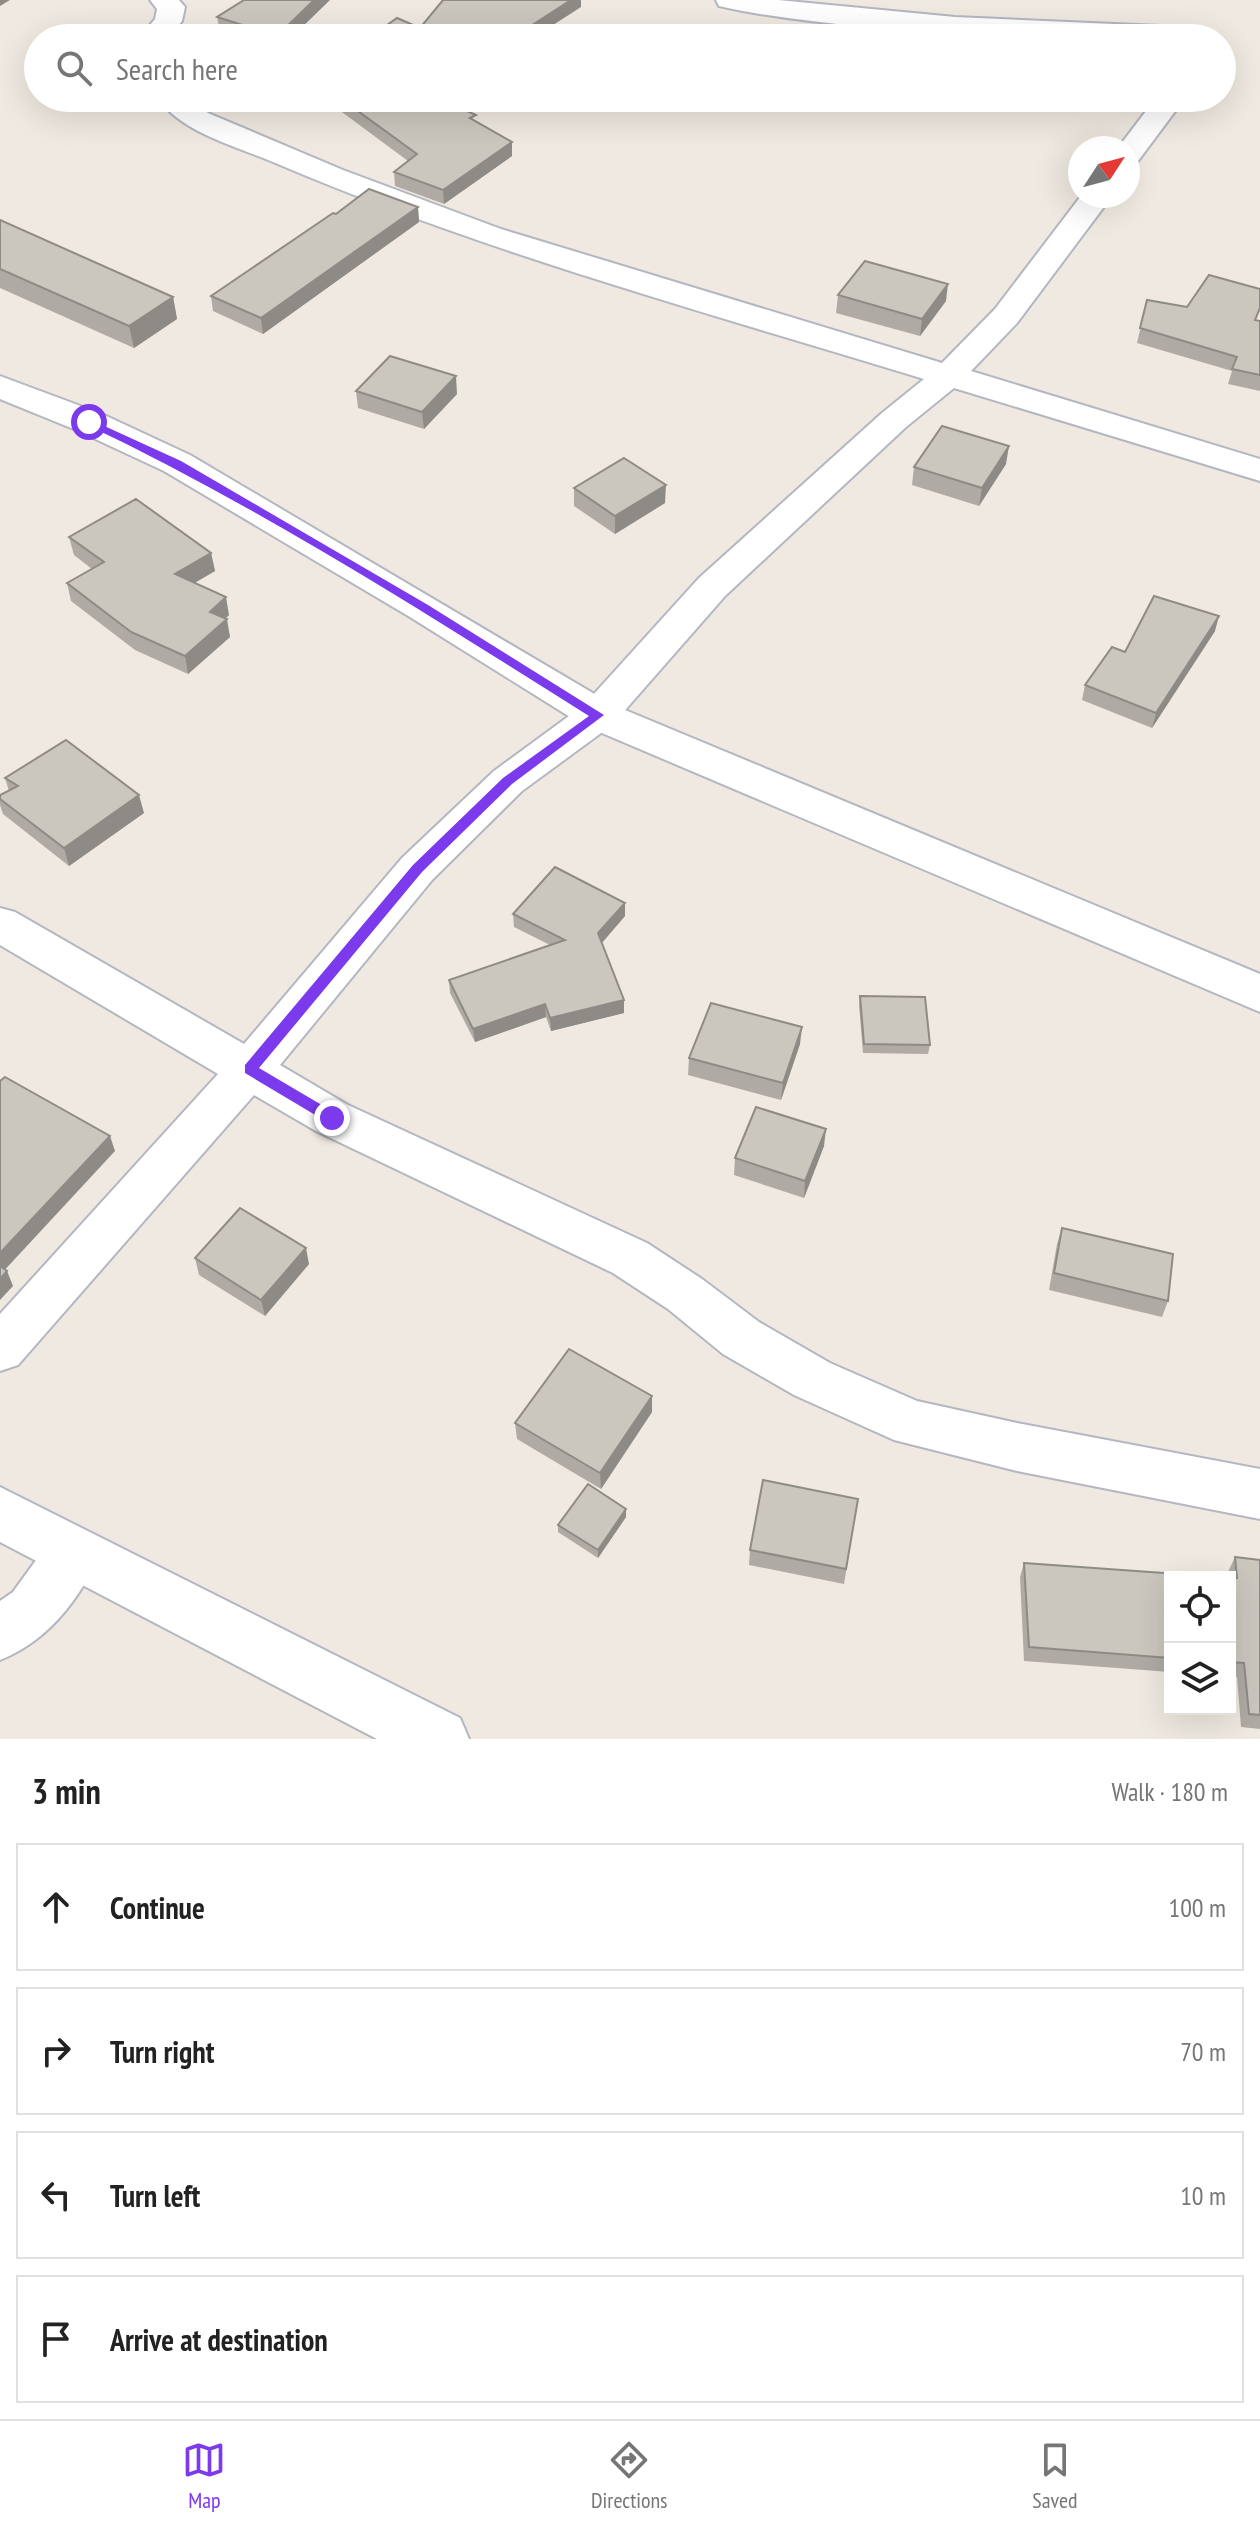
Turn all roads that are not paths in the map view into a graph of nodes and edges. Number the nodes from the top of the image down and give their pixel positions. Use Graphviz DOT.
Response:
graph roads {
  1 [pos="163,0"];
  2 [pos="729,0"];
  3 [pos="1184,3"];
  4 [pos="165,24"];
  5 [pos="939,24"];
  6 [pos="1184,24"];
  7 [pos="189,112"];
  8 [pos="1160,112"];
  9 [pos="1140,139"];
  10 [pos="1088,208"];
  11 [pos="949,375"];
  12 [pos="0,387"];
  13 [pos="1260,470"];
  14 [pos="598,715"];
  15 [pos="0,924"];
  16 [pos="1260,994"];
  17 [pos="250,1069"];
  18 [pos="0,1349"];
  19 [pos="1260,1494"];
  20 [pos="0,1513"];
  21 [pos="74,1552"];
  22 [pos="0,1633"];
  23 [pos="439,1739"];
  1 -- 4 [label="street"];
  2 -- 5 [label="street"];
  3 -- 6 [label="street"];
  7 -- 11 [label="street"];
  8 -- 9 [label="street"];
  10 -- 11 [label="street"];
  11 -- 13 [label="street"];
  11 -- 14 [label="street"];
  12 -- 14 [label="street"];
  14 -- 16 [label="street"];
  14 -- 17 [label="street"];
  15 -- 17 [label="street"];
  17 -- 18 [label="street"];
  17 -- 19 [label="street"];
  20 -- 21 [label="street"];
  21 -- 22 [label="street"];
  21 -- 23 [label="street"];
}
